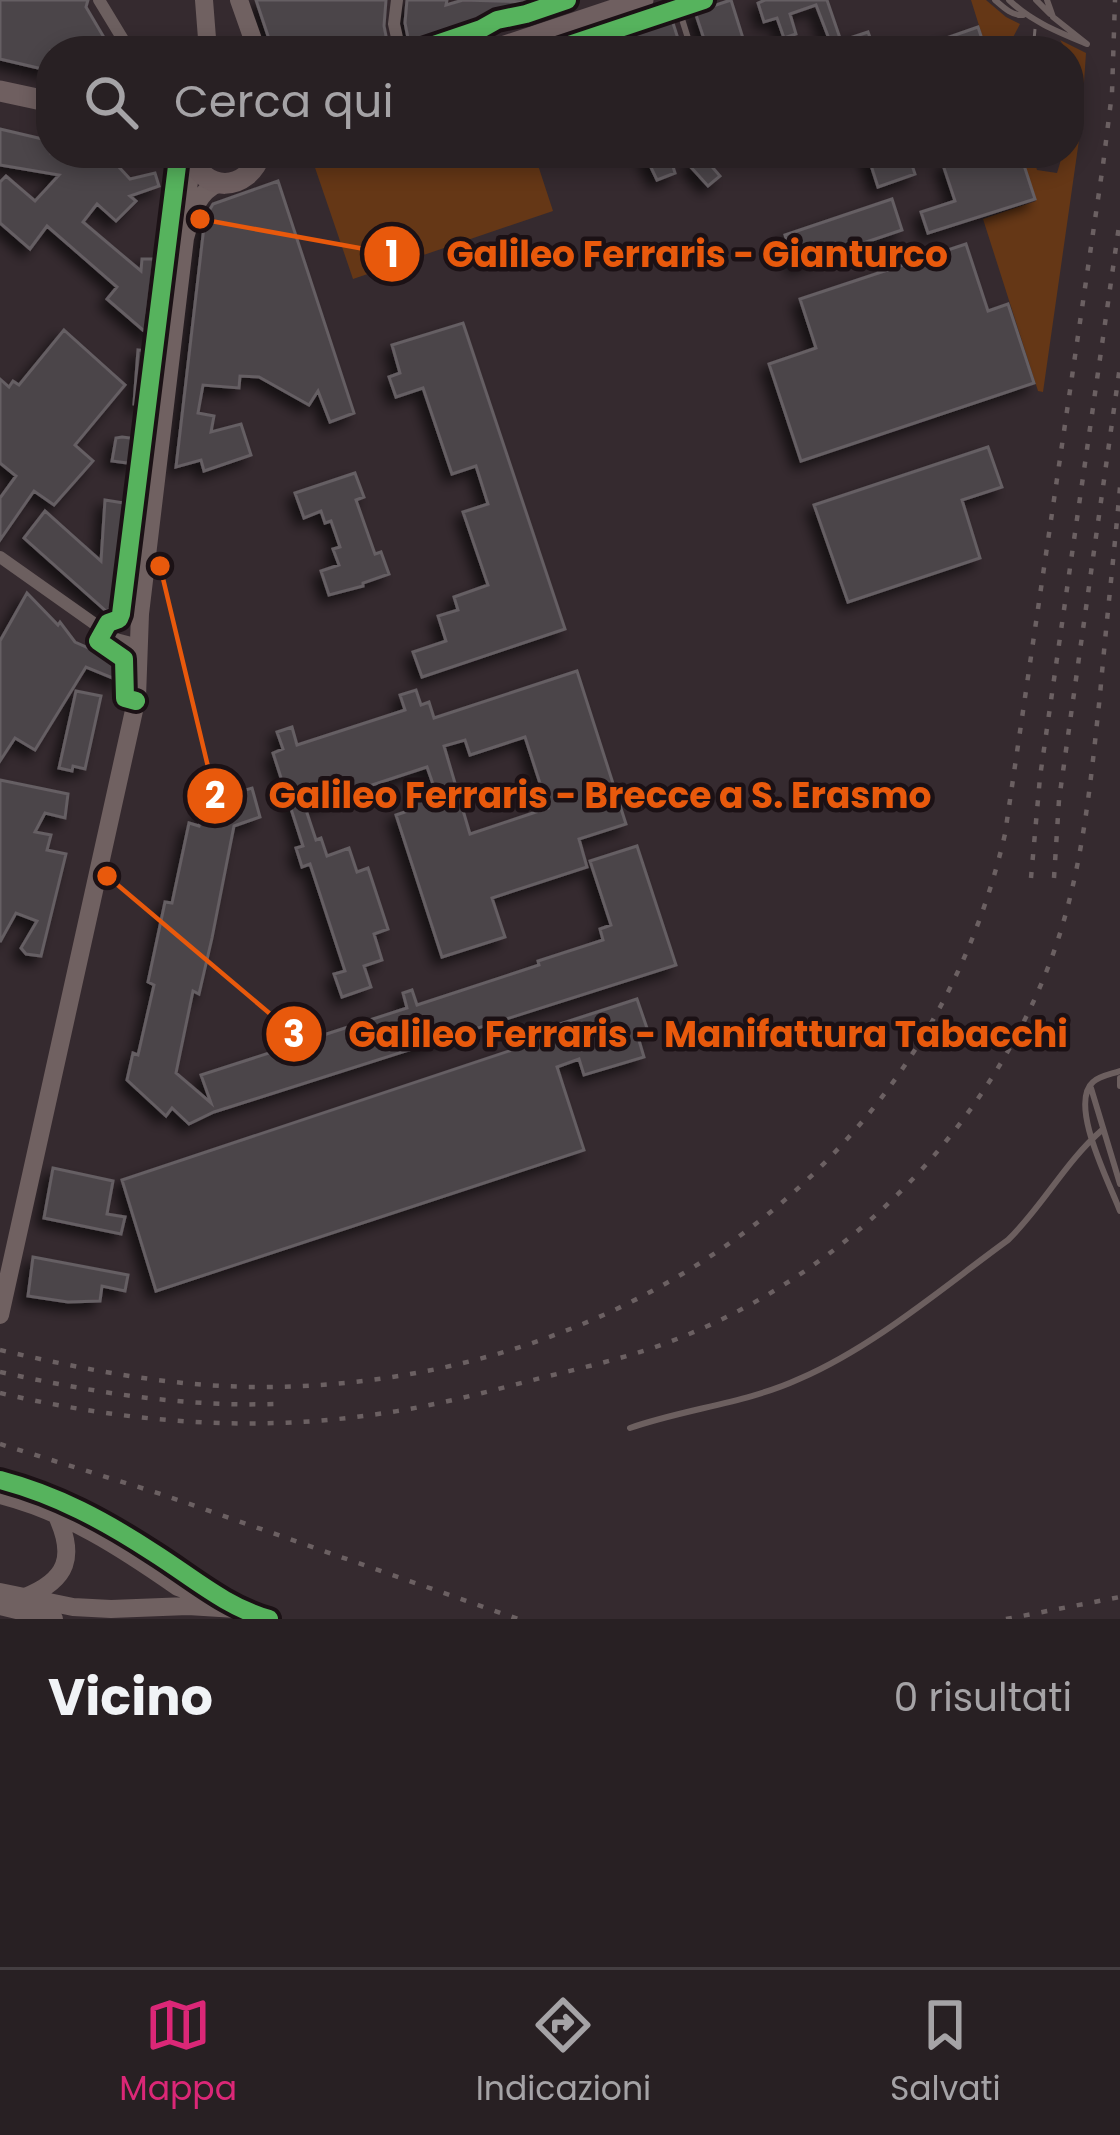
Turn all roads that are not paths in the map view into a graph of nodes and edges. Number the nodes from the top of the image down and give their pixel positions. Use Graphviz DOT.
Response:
graph roads {
  1 [pos="99,0"];
  2 [pos="204,0"];
  3 [pos="225,0"];
  4 [pos="397,0"];
  5 [pos="643,0"];
  6 [pos="676,0"];
  7 [pos="995,0"];
  8 [pos="1009,0"];
  9 [pos="1025,0"];
  10 [pos="1040,1"];
  11 [pos="598,7"];
  12 [pos="242,9"];
  13 [pos="1024,14"];
  14 [pos="121,36"];
  15 [pos="207,36"];
  16 [pos="208,36"];
  17 [pos="397,36"];
  18 [pos="534,36"];
  19 [pos="608,36"];
  20 [pos="687,36"];
  21 [pos="1070,36"];
  22 [pos="1077,36"];
  23 [pos="0,91"];
  24 [pos="36,99"];
  25 [pos="189,168"];
  26 [pos="198,168"];
  27 [pos="253,168"];
  28 [pos="219,183"];
  29 [pos="184,238"];
  30 [pos="0,557"];
  31 [pos="139,645"];
  32 [pos="1120,1078"];
  33 [pos="1090,1084"];
  34 [pos="1102,1130"];
  35 [pos="1092,1139"];
  36 [pos="1120,1184"];
  37 [pos="1120,1211"];
  38 [pos="11,1259"];
  39 [pos="0,1286"];
  40 [pos="0,1315"];
  41 [pos="630,1428"];
  42 [pos="0,1480"];
  43 [pos="0,1495"];
  44 [pos="56,1514"];
  45 [pos="0,1592"];
  46 [pos="217,1596"];
  47 [pos="25,1598"];
  48 [pos="0,1606"];
  49 [pos="239,1614"];
  50 [pos="265,1618"];
  51 [pos="54,1619"];
  52 [pos="188,1619"];
  53 [pos="199,1619"];
  1 -- 14 [label="street"];
  2 -- 15 [label="main road"];
  3 -- 12 [label="main road"];
  3 -- 16 [label="main road"];
  4 -- 17 [label="street"];
  5 -- 11 [label="main road"];
  6 -- 20 [label="lane"];
  7 -- 13 [label="lane"];
  8 -- 13 [label="lane"];
  9 -- 13 [label="lane"];
  10 -- 13 [label="lane"];
  10 -- 22 [label="lane"];
  11 -- 18 [label="main road"];
  11 -- 19 [label="lane"];
  13 -- 21 [label="lane"];
  23 -- 24 [label="main road"];
  25 -- 29 [label="main road"];
  26 -- 28 [label="main road"];
  27 -- 28 [label="main road"];
  28 -- 29 [label="main road"];
  29 -- 31 [label="main road"];
  30 -- 31 [label="street"];
  31 -- 38 [label="main road"];
  32 -- 33 [label="lane"];
  33 -- 34 [label="lane"];
  33 -- 35 [label="lane"];
  34 -- 35 [label="lane"];
  34 -- 36 [label="lane"];
  35 -- 37 [label="lane"];
  35 -- 41 [label="lane"];
  38 -- 39 [label="main road"];
  38 -- 40 [label="main road"];
  42 -- 46 [label="main road"];
  43 -- 44 [label="main road"];
  44 -- 46 [label="main road"];
  44 -- 47 [label="main road"];
  45 -- 47 [label="main road"];
  46 -- 49 [label="main road"];
  47 -- 49 [label="main road"];
  48 -- 51 [label="main road"];
  49 -- 50 [label="main road"];
  52 -- 53 [label="main road"];
}
